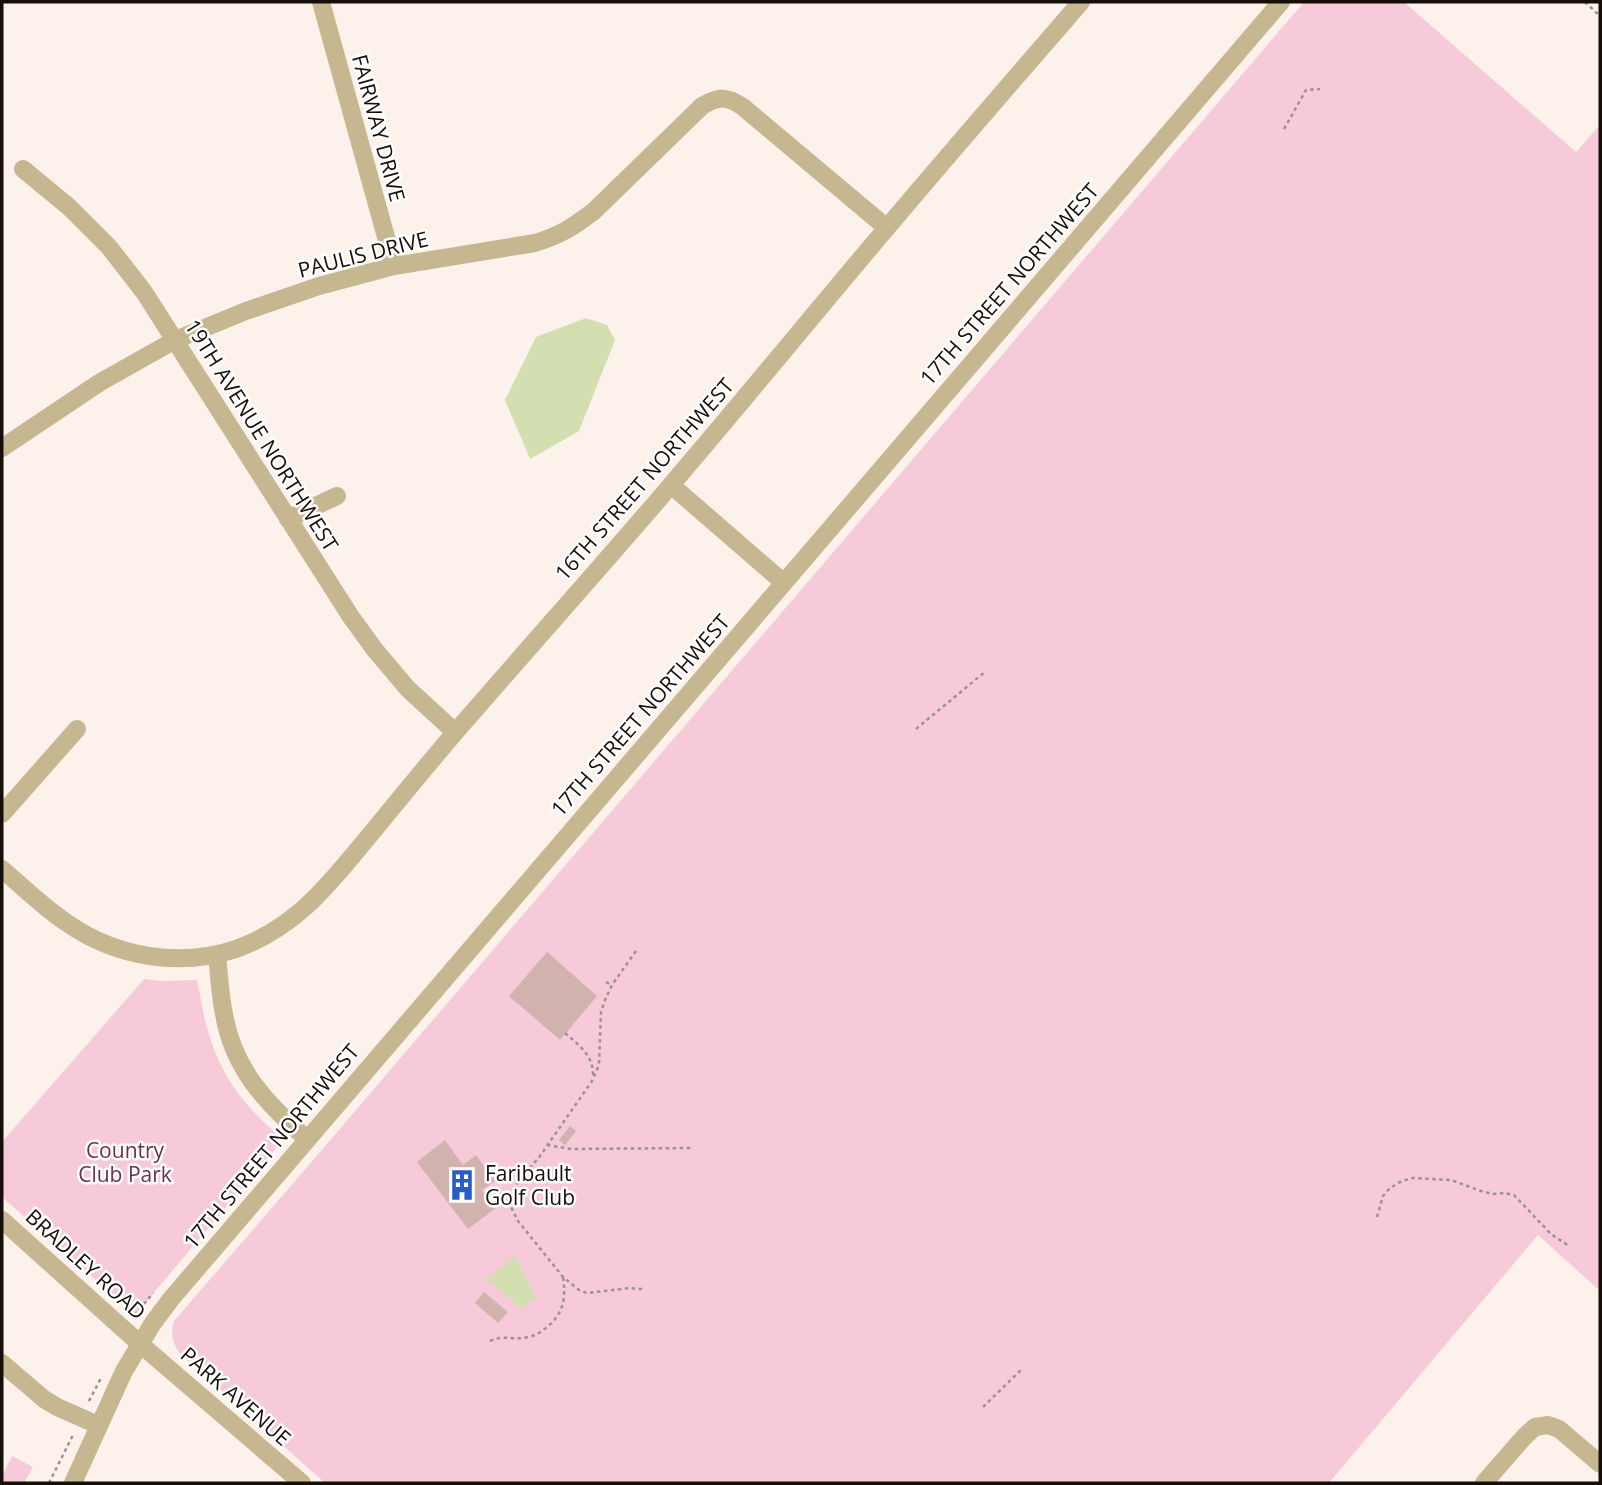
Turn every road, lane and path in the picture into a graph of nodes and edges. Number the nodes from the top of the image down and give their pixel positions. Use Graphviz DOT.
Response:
graph roads {
  1 [pos="321,2"];
  2 [pos="1081,2"];
  3 [pos="1281,2"];
  4 [pos="1585,2"];
  5 [pos="1600,16"];
  6 [pos="1320,89"];
  7 [pos="1284,129"];
  8 [pos="23,169"];
  9 [pos="887,228"];
  10 [pos="394,266"];
  11 [pos="175,340"];
  12 [pos="2,448"];
  13 [pos="671,485"];
  14 [pos="337,496"];
  15 [pos="288,519"];
  16 [pos="783,582"];
  17 [pos="986,671"];
  18 [pos="77,729"];
  19 [pos="916,729"];
  20 [pos="455,732"];
  21 [pos="2,814"];
  22 [pos="2,869"];
  23 [pos="636,951"];
  24 [pos="217,954"];
  25 [pos="606,982"];
  26 [pos="612,985"];
  27 [pos="565,1033"];
  28 [pos="592,1080"];
  29 [pos="307,1139"];
  30 [pos="547,1145"];
  31 [pos="692,1148"];
  32 [pos="1377,1217"];
  33 [pos="2,1220"];
  34 [pos="1569,1247"];
  35 [pos="564,1277"];
  36 [pos="643,1289"];
  37 [pos="491,1341"];
  38 [pos="139,1343"];
  39 [pos="2,1363"];
  40 [pos="1023,1368"];
  41 [pos="984,1407"];
  42 [pos="98,1425"];
  43 [pos="1600,1464"];
  44 [pos="73,1483"];
  45 [pos="302,1483"];
  46 [pos="1484,1483"];
  1 -- 10 [label="street, FAIRWAY DRIVE"];
  2 -- 9 [label="street, 16TH STREET NORTHWEST"];
  3 -- 16 [label="street, 17TH STREET NORTHWEST"];
  4 -- 5 [label="path"];
  6 -- 7 [label="path"];
  8 -- 11 [label="street, 19TH AVENUE NORTHWEST"];
  9 -- 10 [label="street, PAULIS DRIVE"];
  9 -- 13 [label="street, 16TH STREET NORTHWEST"];
  10 -- 11 [label="street, PAULIS DRIVE"];
  11 -- 12 [label="street, PAULIS DRIVE"];
  11 -- 15 [label="street, 19TH AVENUE NORTHWEST"];
  13 -- 16 [label="street"];
  13 -- 20 [label="street, 16TH STREET NORTHWEST"];
  14 -- 15 [label="street"];
  15 -- 20 [label="street, 19TH AVENUE NORTHWEST"];
  16 -- 29 [label="street, 17TH STREET NORTHWEST"];
  17 -- 19 [label="path"];
  18 -- 21 [label="street"];
  20 -- 24 [label="street, 16TH STREET NORTHWEST"];
  22 -- 24 [label="street, 16TH STREET NORTHWEST"];
  23 -- 26 [label="path"];
  24 -- 29 [label="street"];
  25 -- 26 [label="path"];
  26 -- 28 [label="path"];
  27 -- 28 [label="path"];
  28 -- 30 [label="path"];
  29 -- 38 [label="street, 17TH STREET NORTHWEST"];
  30 -- 31 [label="path"];
  30 -- 35 [label="path"];
  32 -- 34 [label="path"];
  33 -- 38 [label="street, BRADLEY ROAD"];
  35 -- 36 [label="path"];
  35 -- 37 [label="path"];
  38 -- 42 [label="street, 17TH STREET NORTHWEST"];
  38 -- 45 [label="street, PARK AVENUE"];
  39 -- 42 [label="street"];
  40 -- 41 [label="path"];
  42 -- 44 [label="street, 17TH STREET NORTHWEST"];
  43 -- 46 [label="street"];
}
